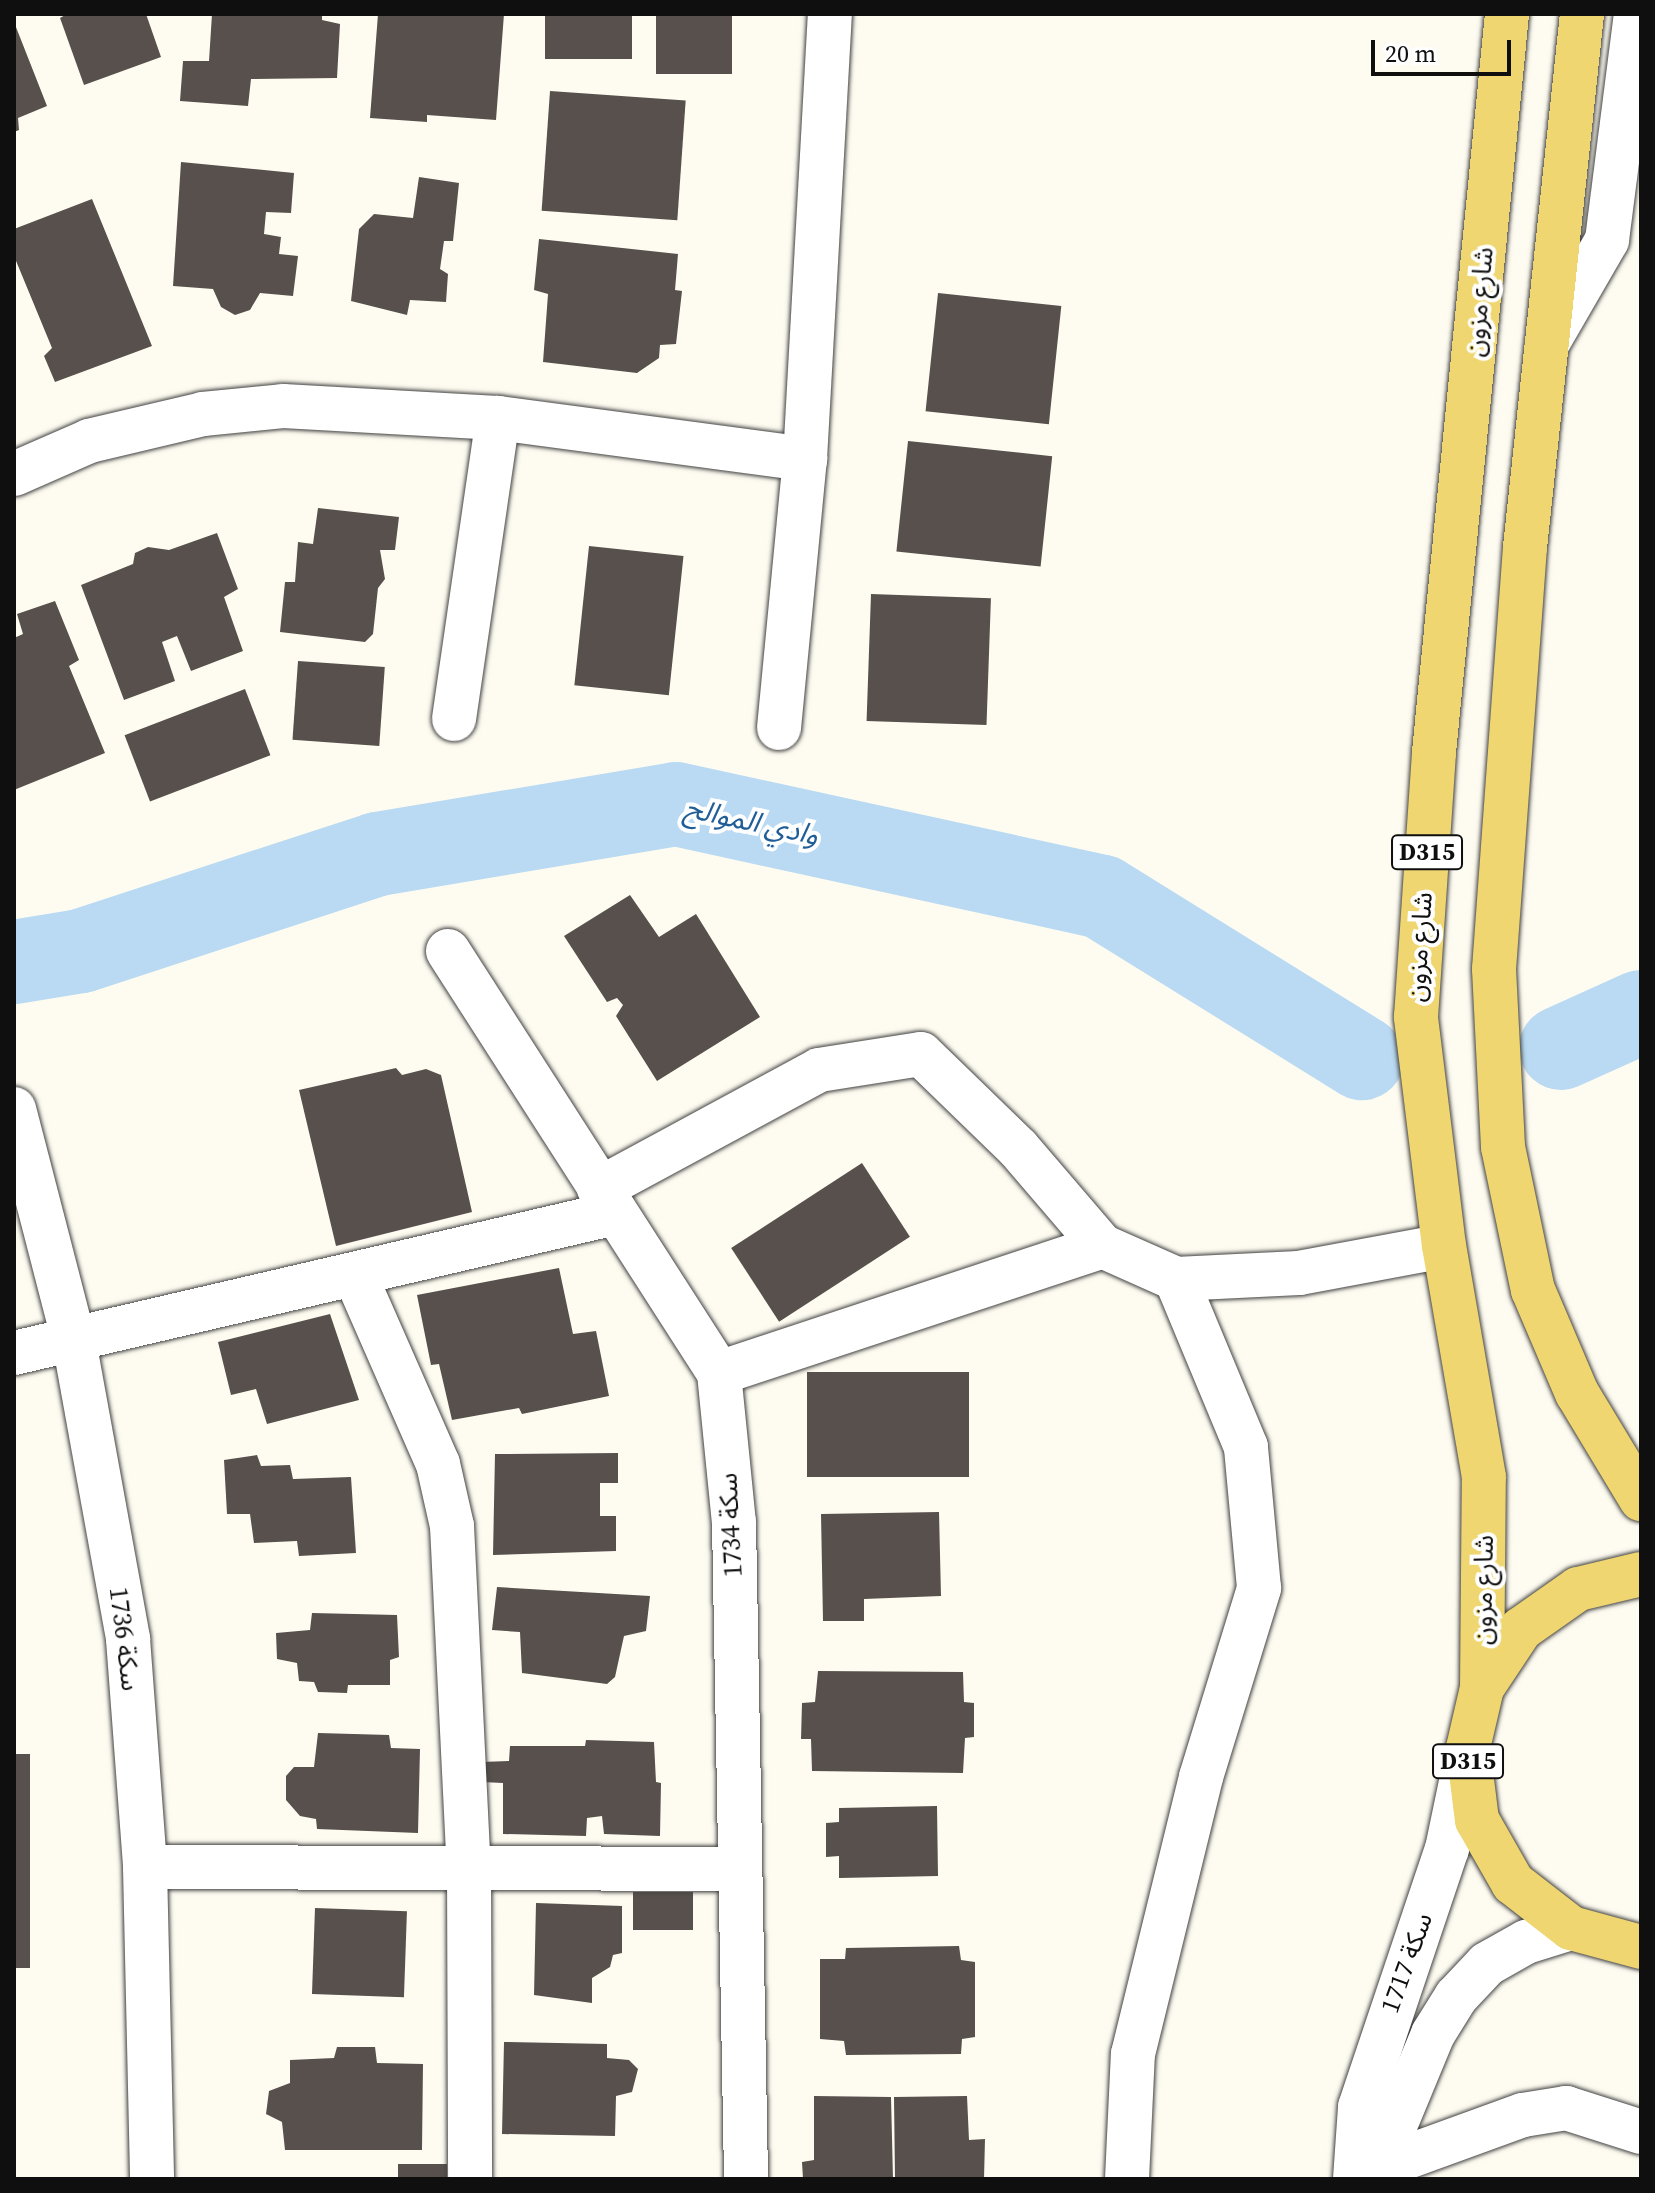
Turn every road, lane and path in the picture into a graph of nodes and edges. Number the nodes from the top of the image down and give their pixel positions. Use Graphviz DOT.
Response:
graph roads {
  1 [pos="830,14"];
  2 [pos="1507,14"];
  3 [pos="1582,14"];
  4 [pos="1636,14"];
  5 [pos="1547,344"];
  6 [pos="498,418"];
  7 [pos="805,459"];
  8 [pos="14,474"];
  9 [pos="454,719"];
  10 [pos="779,728"];
  11 [pos="448,951"];
  12 [pos="14,1109"];
  13 [pos="607,1201"];
  14 [pos="1102,1246"];
  15 [pos="1444,1246"];
  16 [pos="355,1275"];
  17 [pos="1176,1279"];
  18 [pos="74,1341"];
  19 [pos="14,1353"];
  20 [pos="719,1373"];
  21 [pos="1641,1499"];
  22 [pos="1641,1574"];
  23 [pos="1482,1688"];
  24 [pos="1468,1748"];
  25 [pos="145,1867"];
  26 [pos="469,1868"];
  27 [pos="740,1869"];
  28 [pos="1605,1939"];
  29 [pos="1641,1962"];
  30 [pos="1641,2132"];
  31 [pos="1368,2175"];
  32 [pos="152,2179"];
  33 [pos="470,2179"];
  34 [pos="746,2179"];
  35 [pos="1127,2179"];
  1 -- 7 [label="street"];
  2 -- 15 [label="main road, شارع مزون / D315"];
  3 -- 5 [label="main road, D315"];
  4 -- 5 [label="street"];
  5 -- 21 [label="main road, D315"];
  6 -- 7 [label="street"];
  6 -- 8 [label="street"];
  6 -- 9 [label="street"];
  7 -- 10 [label="street"];
  11 -- 13 [label="street, سكة 1734"];
  12 -- 18 [label="street, سكة 1736"];
  13 -- 14 [label="street"];
  13 -- 16 [label="street"];
  13 -- 20 [label="street, سكة 1734"];
  14 -- 17 [label="street"];
  14 -- 20 [label="street"];
  15 -- 17 [label="street"];
  15 -- 23 [label="main road, شارع مزون / D315"];
  16 -- 18 [label="street"];
  16 -- 26 [label="street"];
  17 -- 35 [label="street"];
  18 -- 19 [label="street"];
  18 -- 25 [label="street, سكة 1736"];
  20 -- 27 [label="street, سكة 1734"];
  22 -- 23 [label="main road, D315"];
  23 -- 24 [label="main road, D315"];
  24 -- 28 [label="main road, D315"];
  24 -- 31 [label="street, سكة 1717"];
  25 -- 26 [label="street"];
  25 -- 32 [label="street, سكة 1736"];
  26 -- 27 [label="street"];
  26 -- 33 [label="street"];
  27 -- 34 [label="street, سكة 1734"];
  28 -- 29 [label="main road, D315"];
  28 -- 31 [label="street, سكة 1717"];
  30 -- 31 [label="street"];
}
